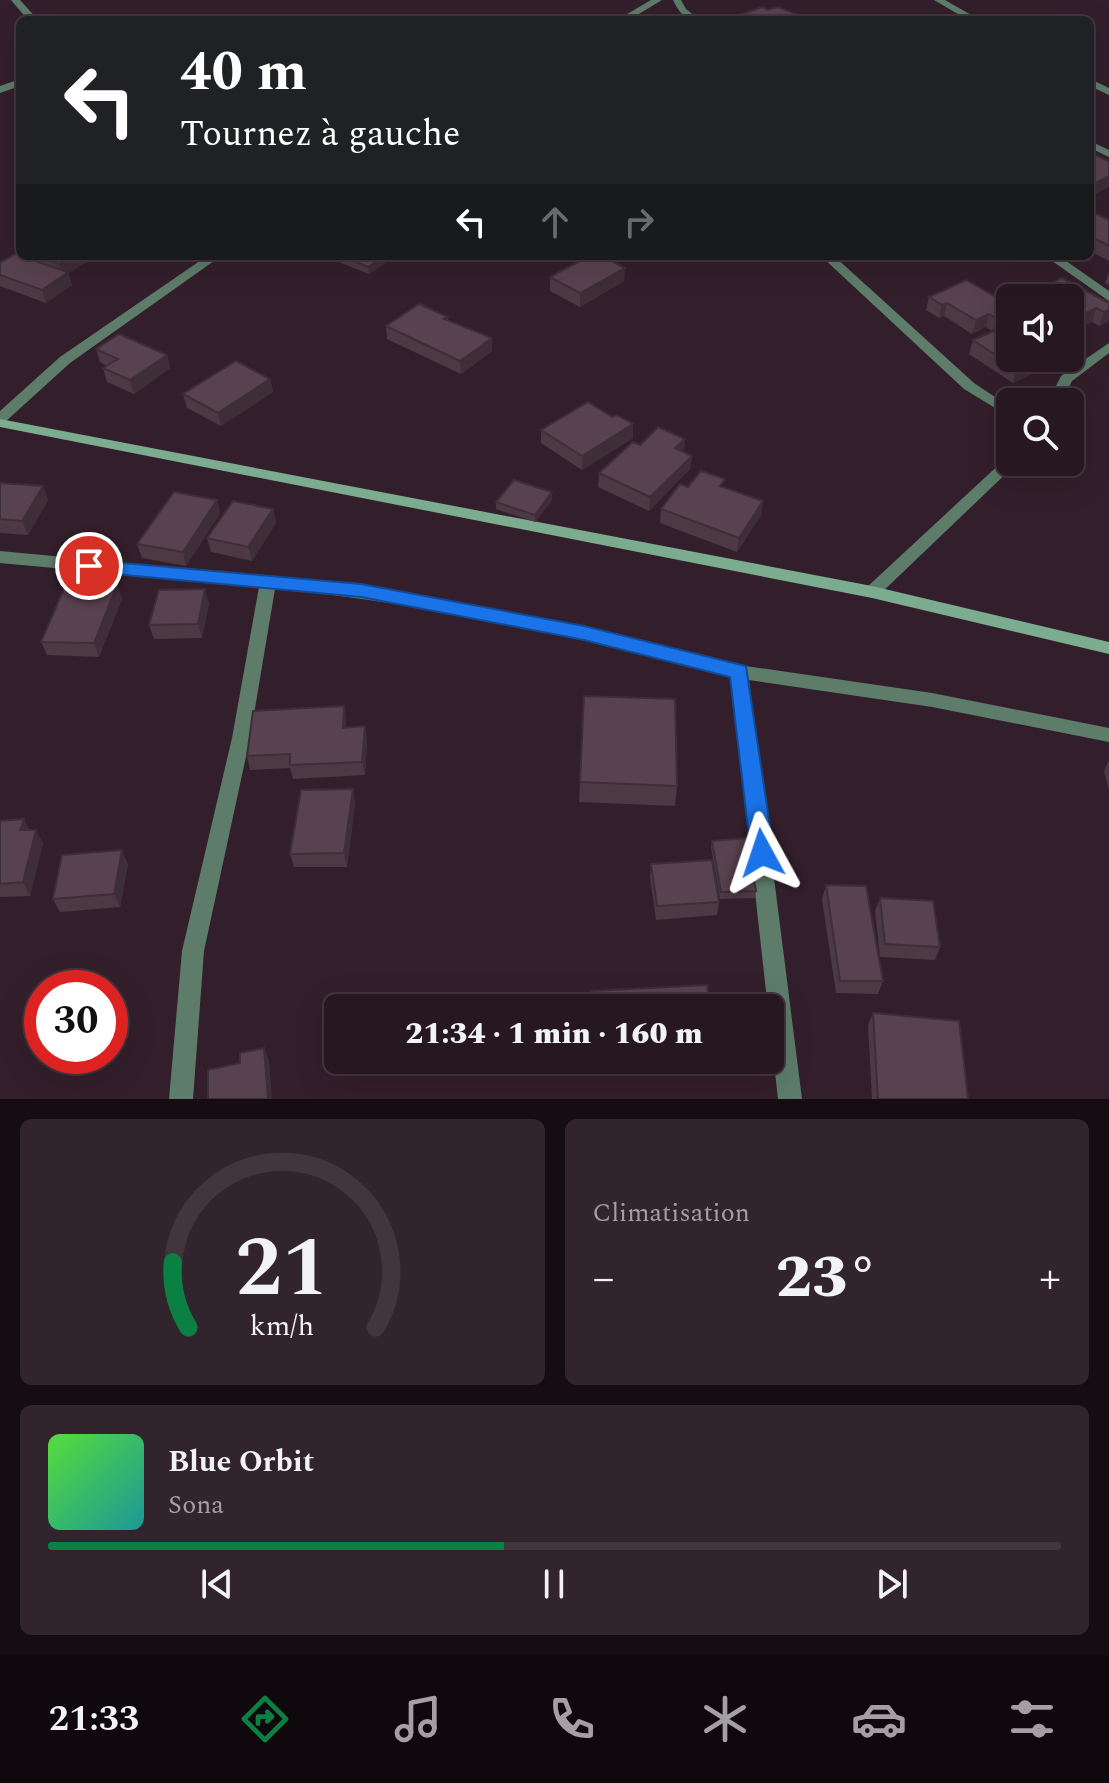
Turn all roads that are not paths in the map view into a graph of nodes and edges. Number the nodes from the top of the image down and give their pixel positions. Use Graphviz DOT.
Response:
graph roads {
  1 [pos="15,0"];
  2 [pos="658,0"];
  3 [pos="677,0"];
  4 [pos="938,0"];
  5 [pos="29,16"];
  6 [pos="629,16"];
  7 [pos="690,16"];
  8 [pos="968,16"];
  9 [pos="209,260"];
  10 [pos="831,260"];
  11 [pos="1057,260"];
  12 [pos="1109,297"];
  13 [pos="1109,347"];
  14 [pos="1062,388"];
  15 [pos="996,404"];
  16 [pos="0,421"];
  17 [pos="996,475"];
  18 [pos="0,557"];
  19 [pos="268,582"];
  20 [pos="872,592"];
  21 [pos="1109,648"];
  22 [pos="739,672"];
  23 [pos="1109,735"];
  24 [pos="181,1099"];
  25 [pos="790,1099"];
  1 -- 5 [label="street"];
  2 -- 6 [label="street"];
  3 -- 7 [label="street"];
  4 -- 8 [label="street"];
  9 -- 16 [label="street"];
  10 -- 15 [label="street"];
  11 -- 12 [label="street"];
  13 -- 14 [label="street"];
  16 -- 20 [label="main road"];
  17 -- 20 [label="street"];
  18 -- 19 [label="street"];
  19 -- 22 [label="street"];
  19 -- 24 [label="street"];
  20 -- 21 [label="main road"];
  22 -- 23 [label="street"];
  22 -- 25 [label="street"];
}
